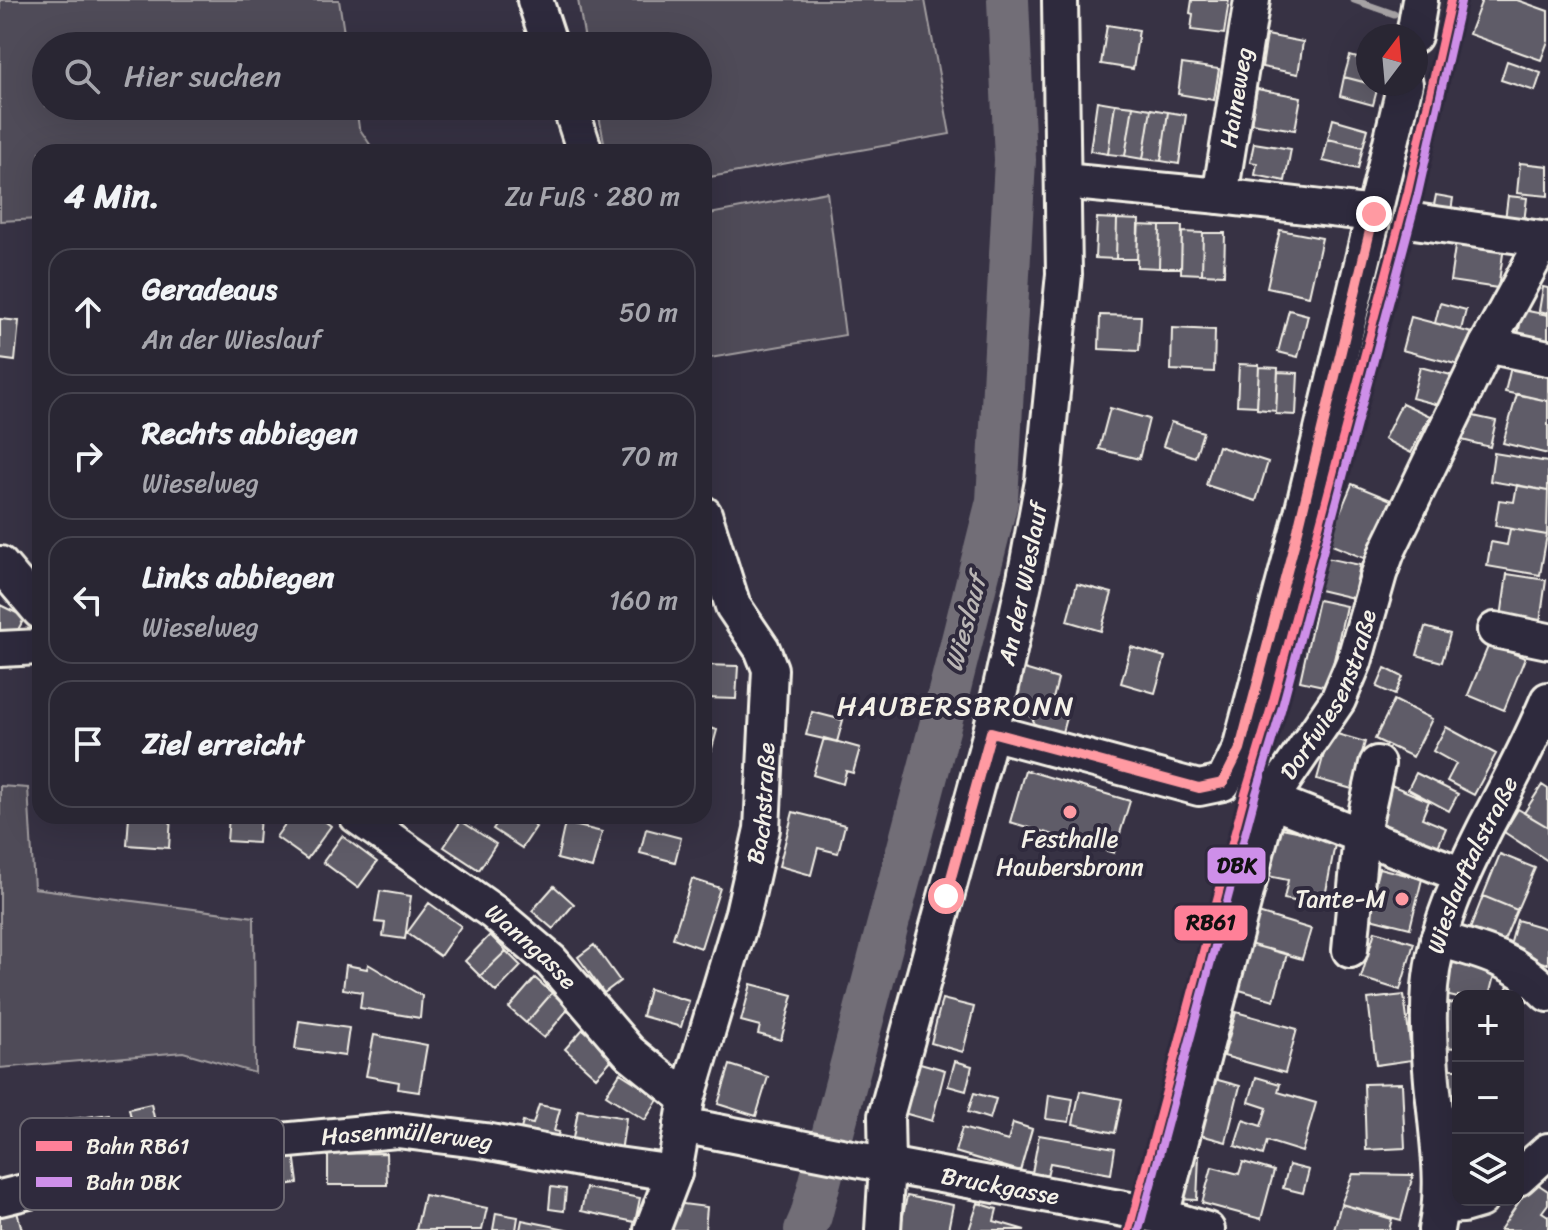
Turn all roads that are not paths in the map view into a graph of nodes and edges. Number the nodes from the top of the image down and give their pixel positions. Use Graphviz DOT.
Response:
graph roads {
  1 [pos="535,0"];
  2 [pos="1060,0"];
  3 [pos="1252,0"];
  4 [pos="1420,0"];
  5 [pos="1416,24"];
  6 [pos="545,32"];
  7 [pos="1402,96"];
  8 [pos="575,120"];
  9 [pos="582,144"];
  10 [pos="1063,181"];
  11 [pos="1220,196"];
  12 [pos="1374,214"];
  13 [pos="1414,221"];
  14 [pos="1546,240"];
  15 [pos="1487,345"];
  16 [pos="1548,358"];
  17 [pos="712,539"];
  18 [pos="0,564"];
  19 [pos="32,588"];
  20 [pos="1495,630"];
  21 [pos="1548,641"];
  22 [pos="32,647"];
  23 [pos="0,649"];
  24 [pos="1548,700"];
  25 [pos="991,732"];
  26 [pos="1377,764"];
  27 [pos="1270,800"];
  28 [pos="368,824"];
  29 [pos="1361,836"];
  30 [pos="1462,875"];
  31 [pos="1438,939"];
  32 [pos="1350,950"];
  33 [pos="1548,994"];
  34 [pos="684,1112"];
  35 [pos="284,1141"];
  36 [pos="1548,1151"];
  37 [pos="878,1163"];
  38 [pos="674,1173"];
  39 [pos="1524,1173"];
  40 [pos="20,1193"];
  41 [pos="0,1198"];
  42 [pos="1461,1214"];
  43 [pos="1161,1216"];
  44 [pos="652,1230"];
  45 [pos="883,1230"];
  46 [pos="1207,1230"];
  1 -- 6 [label="street"];
  2 -- 10 [label="street, An der Wieslauf"];
  3 -- 11 [label="street, Haineweg"];
  4 -- 5 [label="street"];
  7 -- 12 [label="street"];
  8 -- 9 [label="street"];
  10 -- 11 [label="street"];
  10 -- 25 [label="street, An der Wieslauf"];
  11 -- 12 [label="street"];
  12 -- 25 [label="street"];
  13 -- 14 [label="street, Dorfwiesenstraße"];
  14 -- 15 [label="street, Dorfwiesenstraße"];
  15 -- 16 [label="street"];
  15 -- 27 [label="street, Dorfwiesenstraße"];
  17 -- 34 [label="street, Bachstraße"];
  18 -- 19 [label="street"];
  20 -- 21 [label="street"];
  22 -- 23 [label="street"];
  24 -- 30 [label="street, Wieslauftalstraße"];
  25 -- 37 [label="street, An der Wieslauf"];
  26 -- 29 [label="street"];
  27 -- 29 [label="street"];
  27 -- 43 [label="street, Dorfwiesenstraße"];
  28 -- 34 [label="street, Wanngasse"];
  29 -- 30 [label="street"];
  29 -- 32 [label="street"];
  30 -- 31 [label="street, Wieslauftalstraße"];
  31 -- 33 [label="street"];
  31 -- 42 [label="street, Wieslauftalstraße"];
  34 -- 37 [label="street, Bruckgasse"];
  34 -- 38 [label="street"];
  35 -- 38 [label="street, Hasenmüllerweg"];
  36 -- 39 [label="street"];
  37 -- 43 [label="street, Bruckgasse"];
  37 -- 45 [label="street"];
  38 -- 44 [label="street"];
  40 -- 41 [label="street, Hasenmüllerweg"];
  43 -- 46 [label="street, Bruckgasse"];
}
